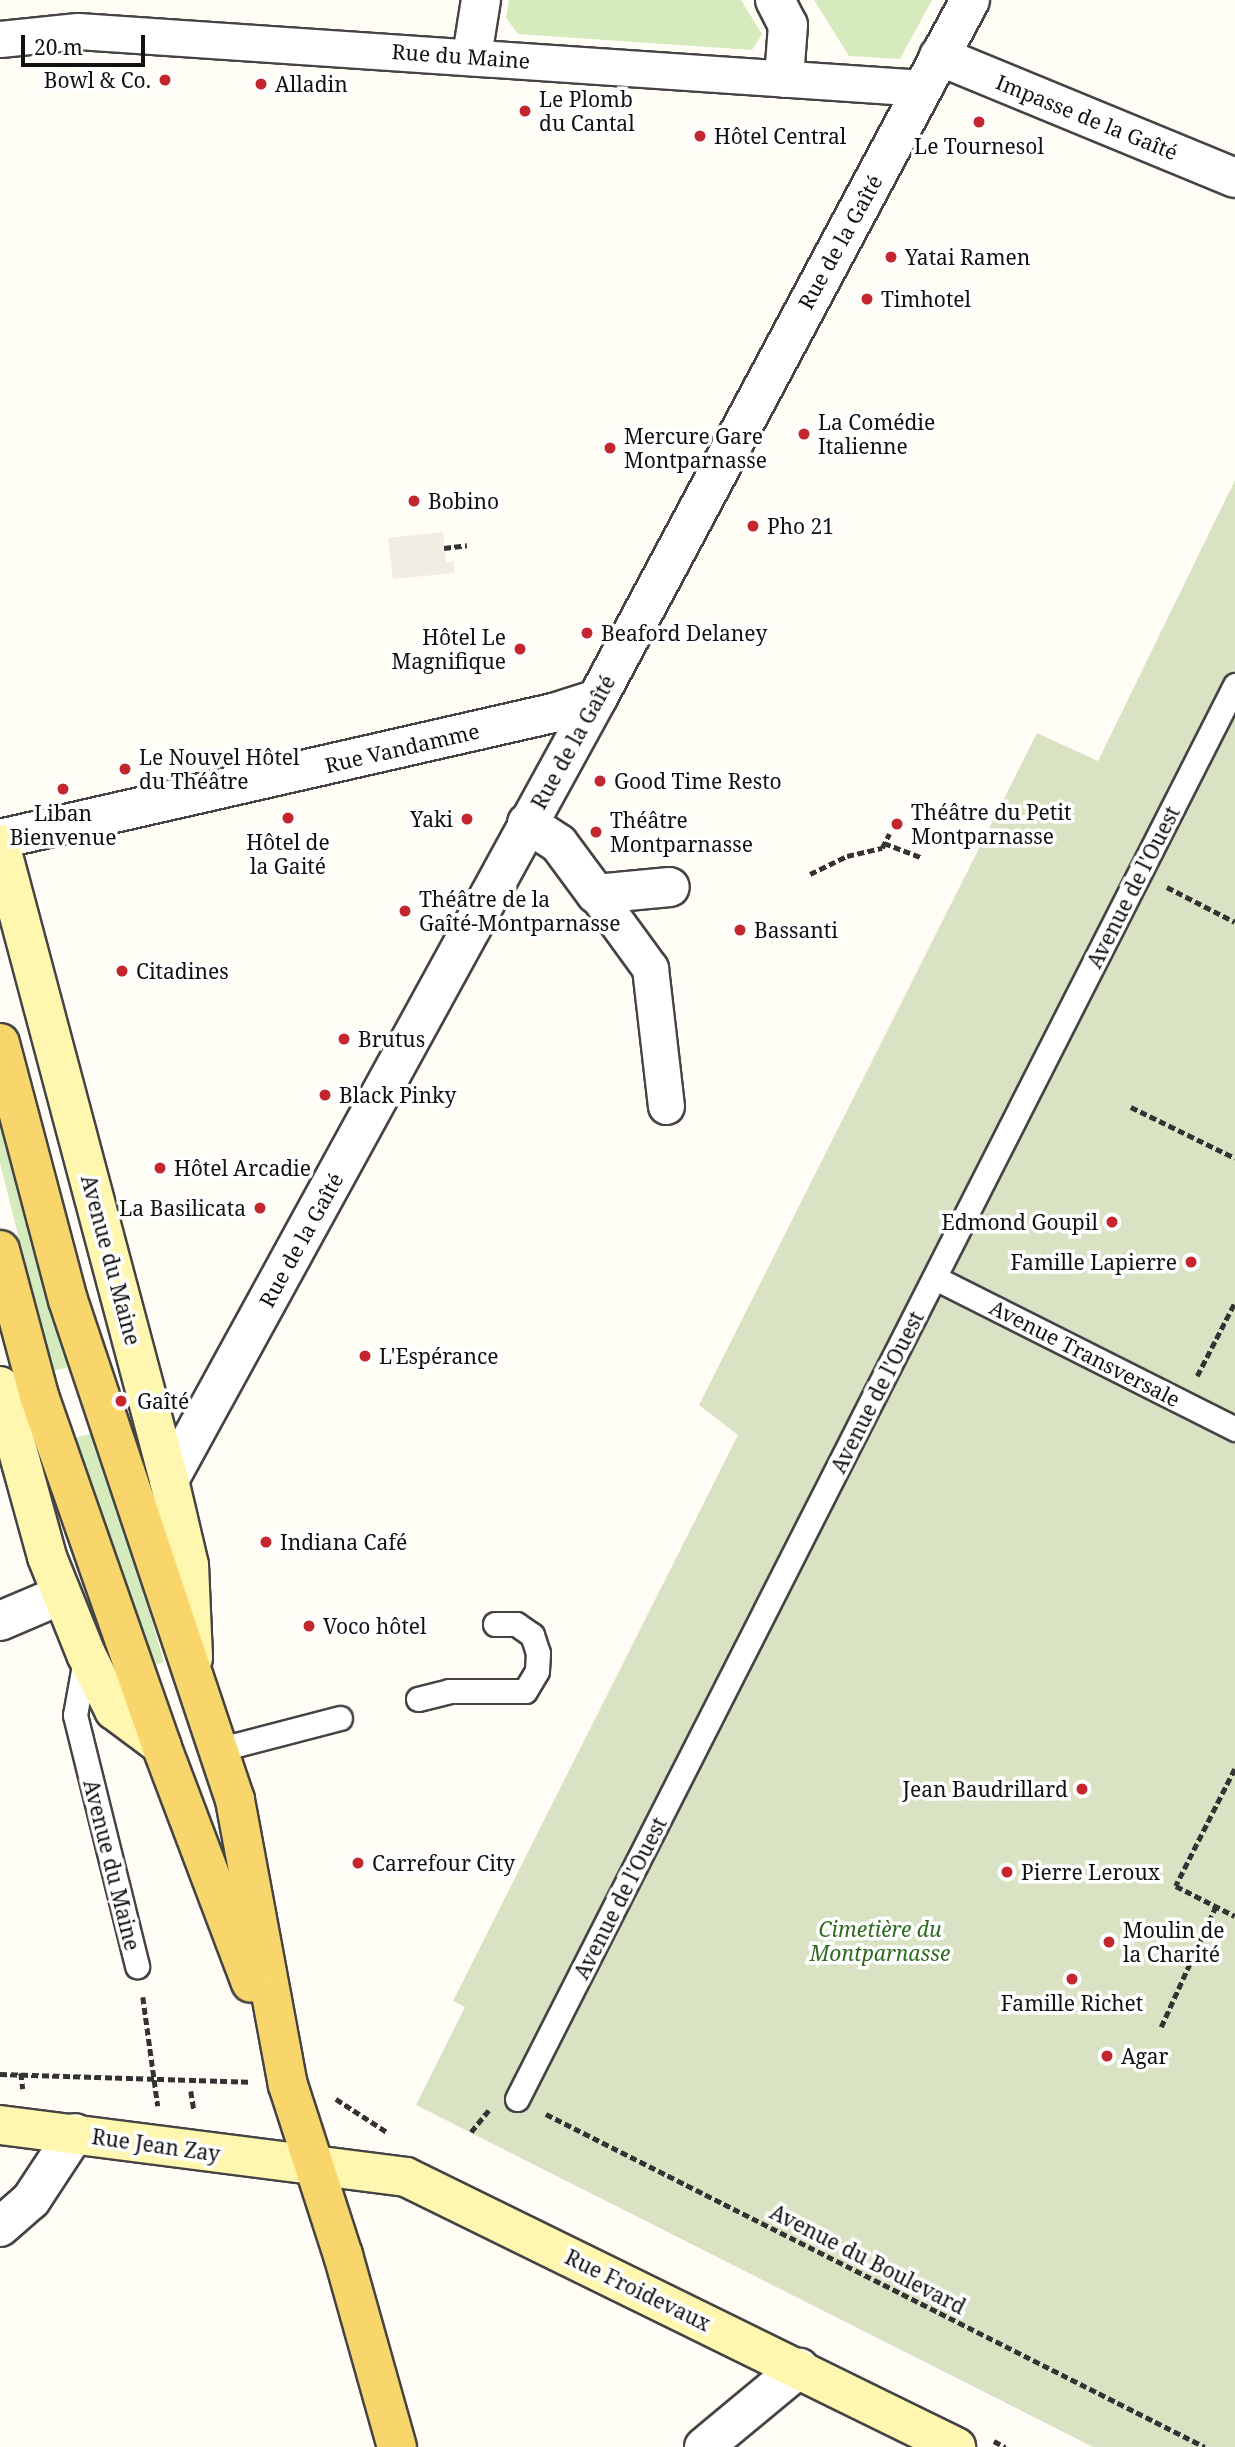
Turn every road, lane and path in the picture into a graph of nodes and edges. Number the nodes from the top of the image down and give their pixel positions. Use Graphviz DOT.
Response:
graph roads {
  1 [pos="481,0"];
  2 [pos="775,0"];
  3 [pos="970,0"];
  4 [pos="0,39"];
  5 [pos="472,56"];
  6 [pos="931,72"];
  7 [pos="784,78"];
  8 [pos="1235,178"];
  9 [pos="467,545"];
  10 [pos="444,548"];
  11 [pos="1235,685"];
  12 [pos="597,699"];
  13 [pos="527,823"];
  14 [pos="888,834"];
  15 [pos="0,841"];
  16 [pos="884,843"];
  17 [pos="921,857"];
  18 [pos="810,874"];
  19 [pos="1140,874"];
  20 [pos="670,887"];
  21 [pos="596,894"];
  22 [pos="1235,922"];
  23 [pos="0,1043"];
  24 [pos="666,1105"];
  25 [pos="1131,1107"];
  26 [pos="1235,1158"];
  27 [pos="0,1250"];
  28 [pos="935,1278"];
  29 [pos="1235,1302"];
  30 [pos="0,1386"];
  31 [pos="1184,1403"];
  32 [pos="1235,1429"];
  33 [pos="169,1480"];
  34 [pos="61,1595"];
  35 [pos="0,1621"];
  36 [pos="495,1624"];
  37 [pos="86,1654"];
  38 [pos="194,1681"];
  39 [pos="418,1699"];
  40 [pos="340,1718"];
  41 [pos="161,1745"];
  42 [pos="217,1749"];
  43 [pos="1235,1769"];
  44 [pos="1216,1906"];
  45 [pos="1235,1916"];
  46 [pos="137,1966"];
  47 [pos="1161,2027"];
  48 [pos="0,2074"];
  49 [pos="155,2077"];
  50 [pos="287,2079"];
  51 [pos="191,2091"];
  52 [pos="517,2099"];
  53 [pos="195,2111"];
  54 [pos="0,2124"];
  55 [pos="75,2133"];
  56 [pos="397,2138"];
  57 [pos="311,2165"];
  58 [pos="0,2227"];
  59 [pos="799,2368"];
  60 [pos="397,2447"];
  61 [pos="704,2447"];
  62 [pos="956,2447"];
  63 [pos="1205,2447"];
  1 -- 5 [label="street"];
  2 -- 7 [label="street"];
  3 -- 6 [label="street, Rue de la Gaîté"];
  4 -- 5 [label="street, Rue du Maine"];
  5 -- 7 [label="street, Rue du Maine"];
  6 -- 7 [label="street, Rue du Maine"];
  6 -- 8 [label="street, Impasse de la Gaîté"];
  6 -- 12 [label="street, Rue de la Gaîté"];
  9 -- 10 [label="path"];
  11 -- 19 [label="lane, Avenue de l'Ouest"];
  12 -- 13 [label="street, Rue de la Gaîté"];
  12 -- 15 [label="street, Rue Vandamme"];
  13 -- 21 [label="street"];
  13 -- 33 [label="street, Rue de la Gaîté"];
  14 -- 16 [label="path"];
  15 -- 33 [label="main road, Avenue du Maine"];
  16 -- 17 [label="path"];
  16 -- 18 [label="path"];
  19 -- 22 [label="path"];
  19 -- 28 [label="lane, Avenue de l'Ouest"];
  20 -- 21 [label="street"];
  21 -- 24 [label="street"];
  23 -- 38 [label="main road, Avenue du Maine"];
  25 -- 26 [label="path"];
  27 -- 41 [label="main road, Avenue du Maine"];
  28 -- 31 [label="lane, Avenue Transversale"];
  28 -- 52 [label="lane, Avenue de l'Ouest"];
  29 -- 31 [label="path"];
  30 -- 34 [label="main road"];
  31 -- 32 [label="lane, Avenue Transversale"];
  33 -- 38 [label="main road, Avenue du Maine"];
  34 -- 35 [label="street"];
  34 -- 37 [label="main road"];
  36 -- 39 [label="lane"];
  37 -- 41 [label="main road"];
  37 -- 46 [label="lane, Avenue du Maine"];
  38 -- 42 [label="main road, Avenue du Maine"];
  40 -- 42 [label="lane"];
  41 -- 50 [label="main road, Avenue du Maine"];
  42 -- 50 [label="main road, Avenue du Maine"];
  43 -- 44 [label="path"];
  44 -- 45 [label="path"];
  44 -- 47 [label="path"];
  46 -- 49 [label="path, Avenue du Maine"];
  48 -- 49 [label="path"];
  49 -- 50 [label="path"];
  50 -- 56 [label="path"];
  50 -- 57 [label="main road, Avenue du Maine"];
  51 -- 53 [label="path"];
  52 -- 63 [label="path, Avenue du Boulevard"];
  54 -- 55 [label="main road, Rue Jean Zay"];
  55 -- 57 [label="main road, Rue Jean Zay"];
  55 -- 58 [label="street"];
  57 -- 59 [label="main road, Rue Froidevaux"];
  57 -- 60 [label="main road, Avenue du Maine"];
  59 -- 61 [label="street"];
  59 -- 62 [label="main road, Rue Froidevaux"];
}
